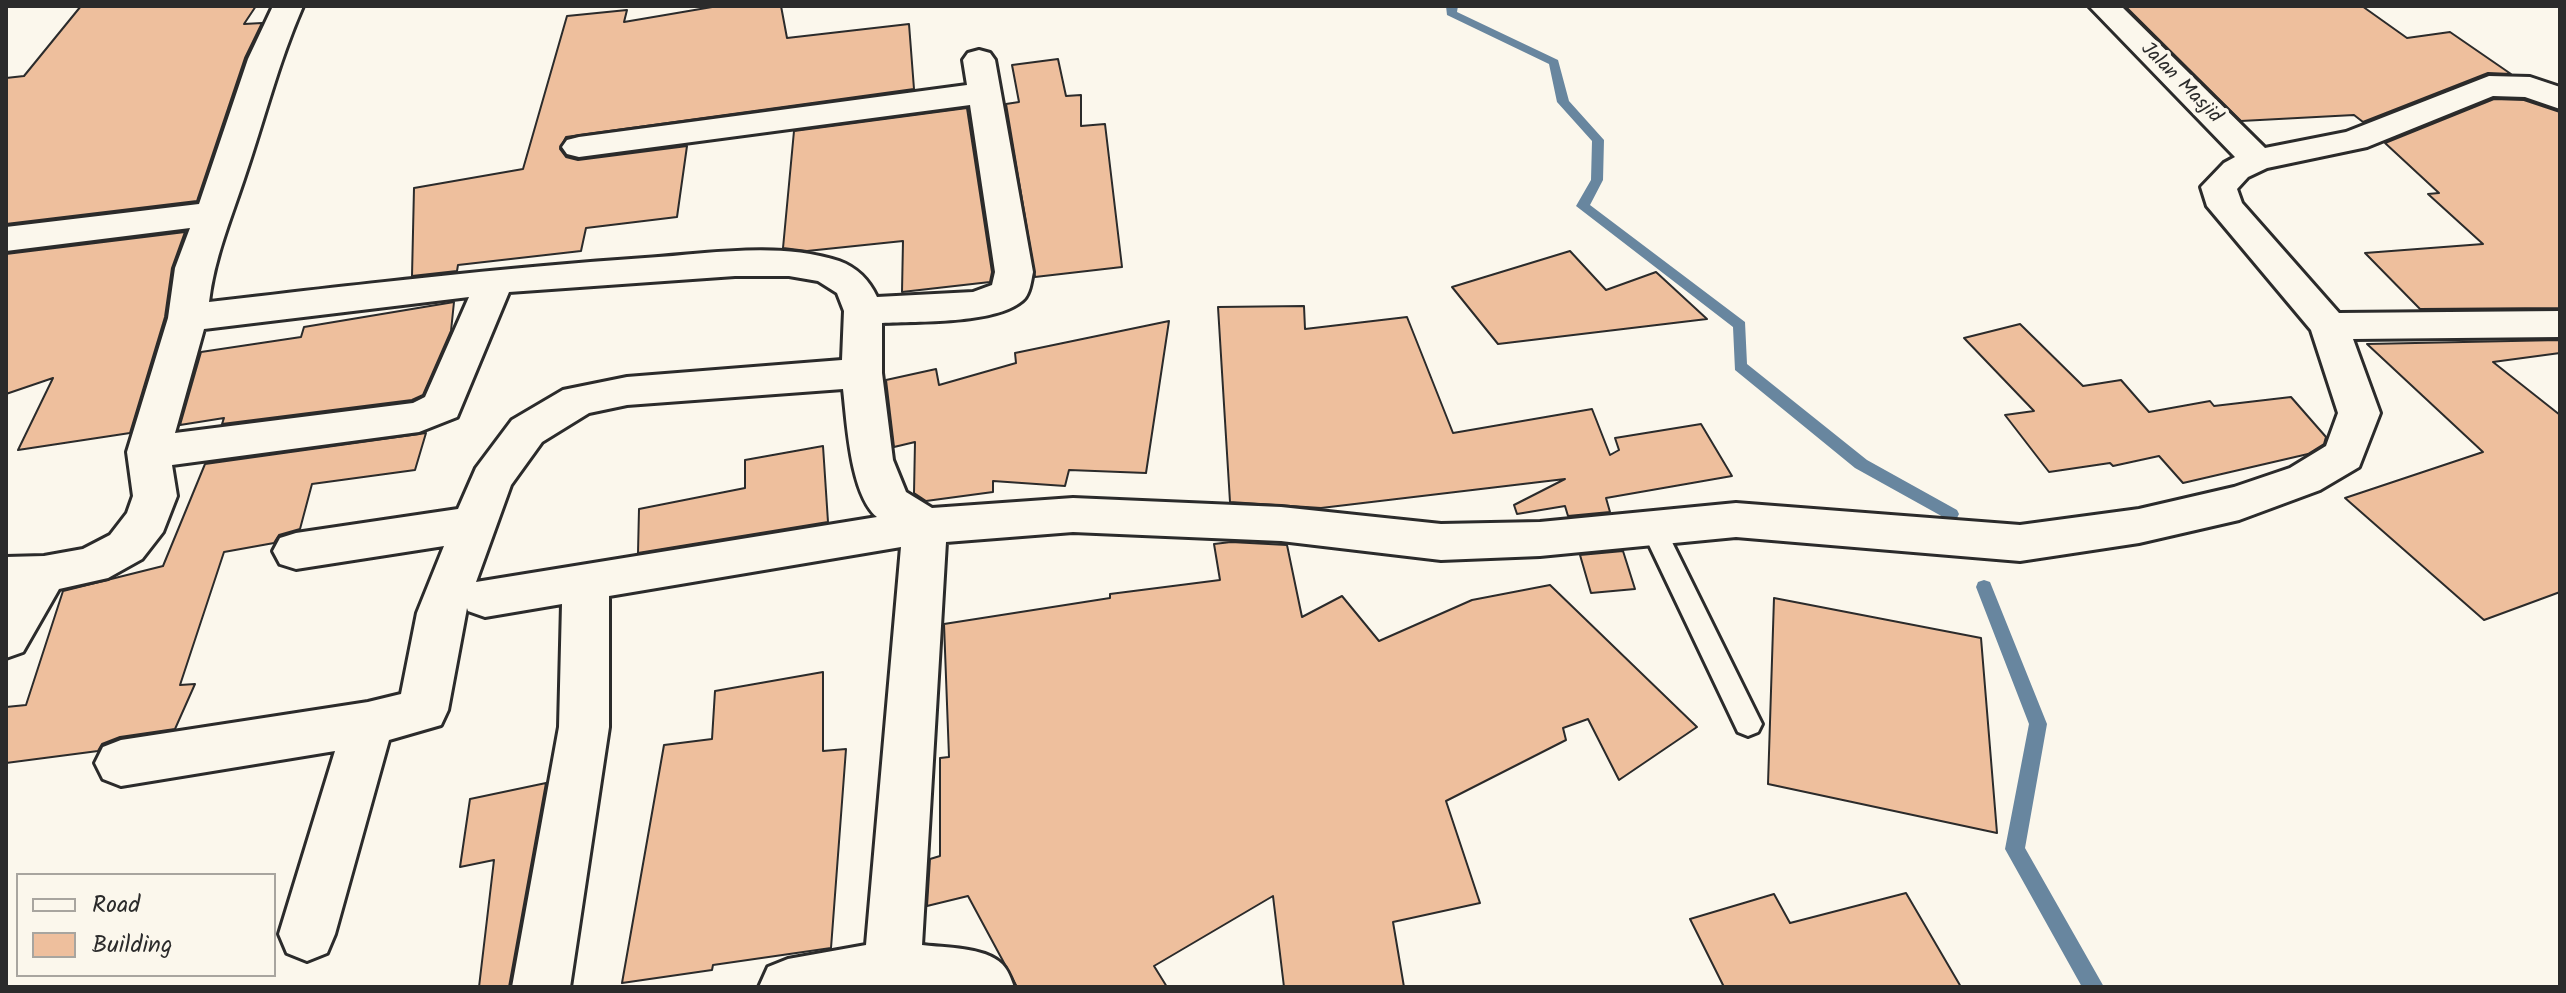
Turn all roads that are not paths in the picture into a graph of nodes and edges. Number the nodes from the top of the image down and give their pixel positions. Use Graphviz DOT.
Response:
graph roads {
  1 [pos="288,6"];
  2 [pos="2104,6"];
  3 [pos="2560,99"];
  4 [pos="579,147"];
  5 [pos="2257,160"];
  6 [pos="212,214"];
  7 [pos="6,239"];
  8 [pos="495,281"];
  9 [pos="863,311"];
  10 [pos="188,318"];
  11 [pos="2560,324"];
  12 [pos="2329,326"];
  13 [pos="862,373"];
  14 [pos="148,452"];
  15 [pos="475,524"];
  16 [pos="925,526"];
  17 [pos="1654,530"];
  18 [pos="296,551"];
  19 [pos="25,575"];
  20 [pos="586,582"];
  21 [pos="485,598"];
  22 [pos="6,638"];
  23 [pos="368,724"];
  24 [pos="1748,724"];
  25 [pos="121,763"];
  26 [pos="307,934"];
  27 [pos="892,968"];
  28 [pos="541,987"];
  29 [pos="788,987"];
  30 [pos="985,987"];
  1 -- 6 [label="street"];
  2 -- 5 [label="street, Jalan Masjid"];
  3 -- 5 [label="street"];
  4 -- 9 [label="street"];
  5 -- 12 [label="street"];
  6 -- 7 [label="street"];
  6 -- 10 [label="street"];
  8 -- 9 [label="street"];
  8 -- 10 [label="street"];
  8 -- 14 [label="street"];
  9 -- 13 [label="street"];
  10 -- 14 [label="street"];
  11 -- 12 [label="street"];
  12 -- 17 [label="street"];
  13 -- 15 [label="street"];
  13 -- 16 [label="street"];
  14 -- 19 [label="street"];
  15 -- 18 [label="street"];
  15 -- 23 [label="street"];
  16 -- 17 [label="street"];
  16 -- 20 [label="street"];
  16 -- 27 [label="street"];
  17 -- 24 [label="lane"];
  19 -- 22 [label="street"];
  20 -- 21 [label="street"];
  20 -- 28 [label="street"];
  23 -- 25 [label="street"];
  23 -- 26 [label="street"];
  27 -- 29 [label="street"];
  27 -- 30 [label="street"];
}
